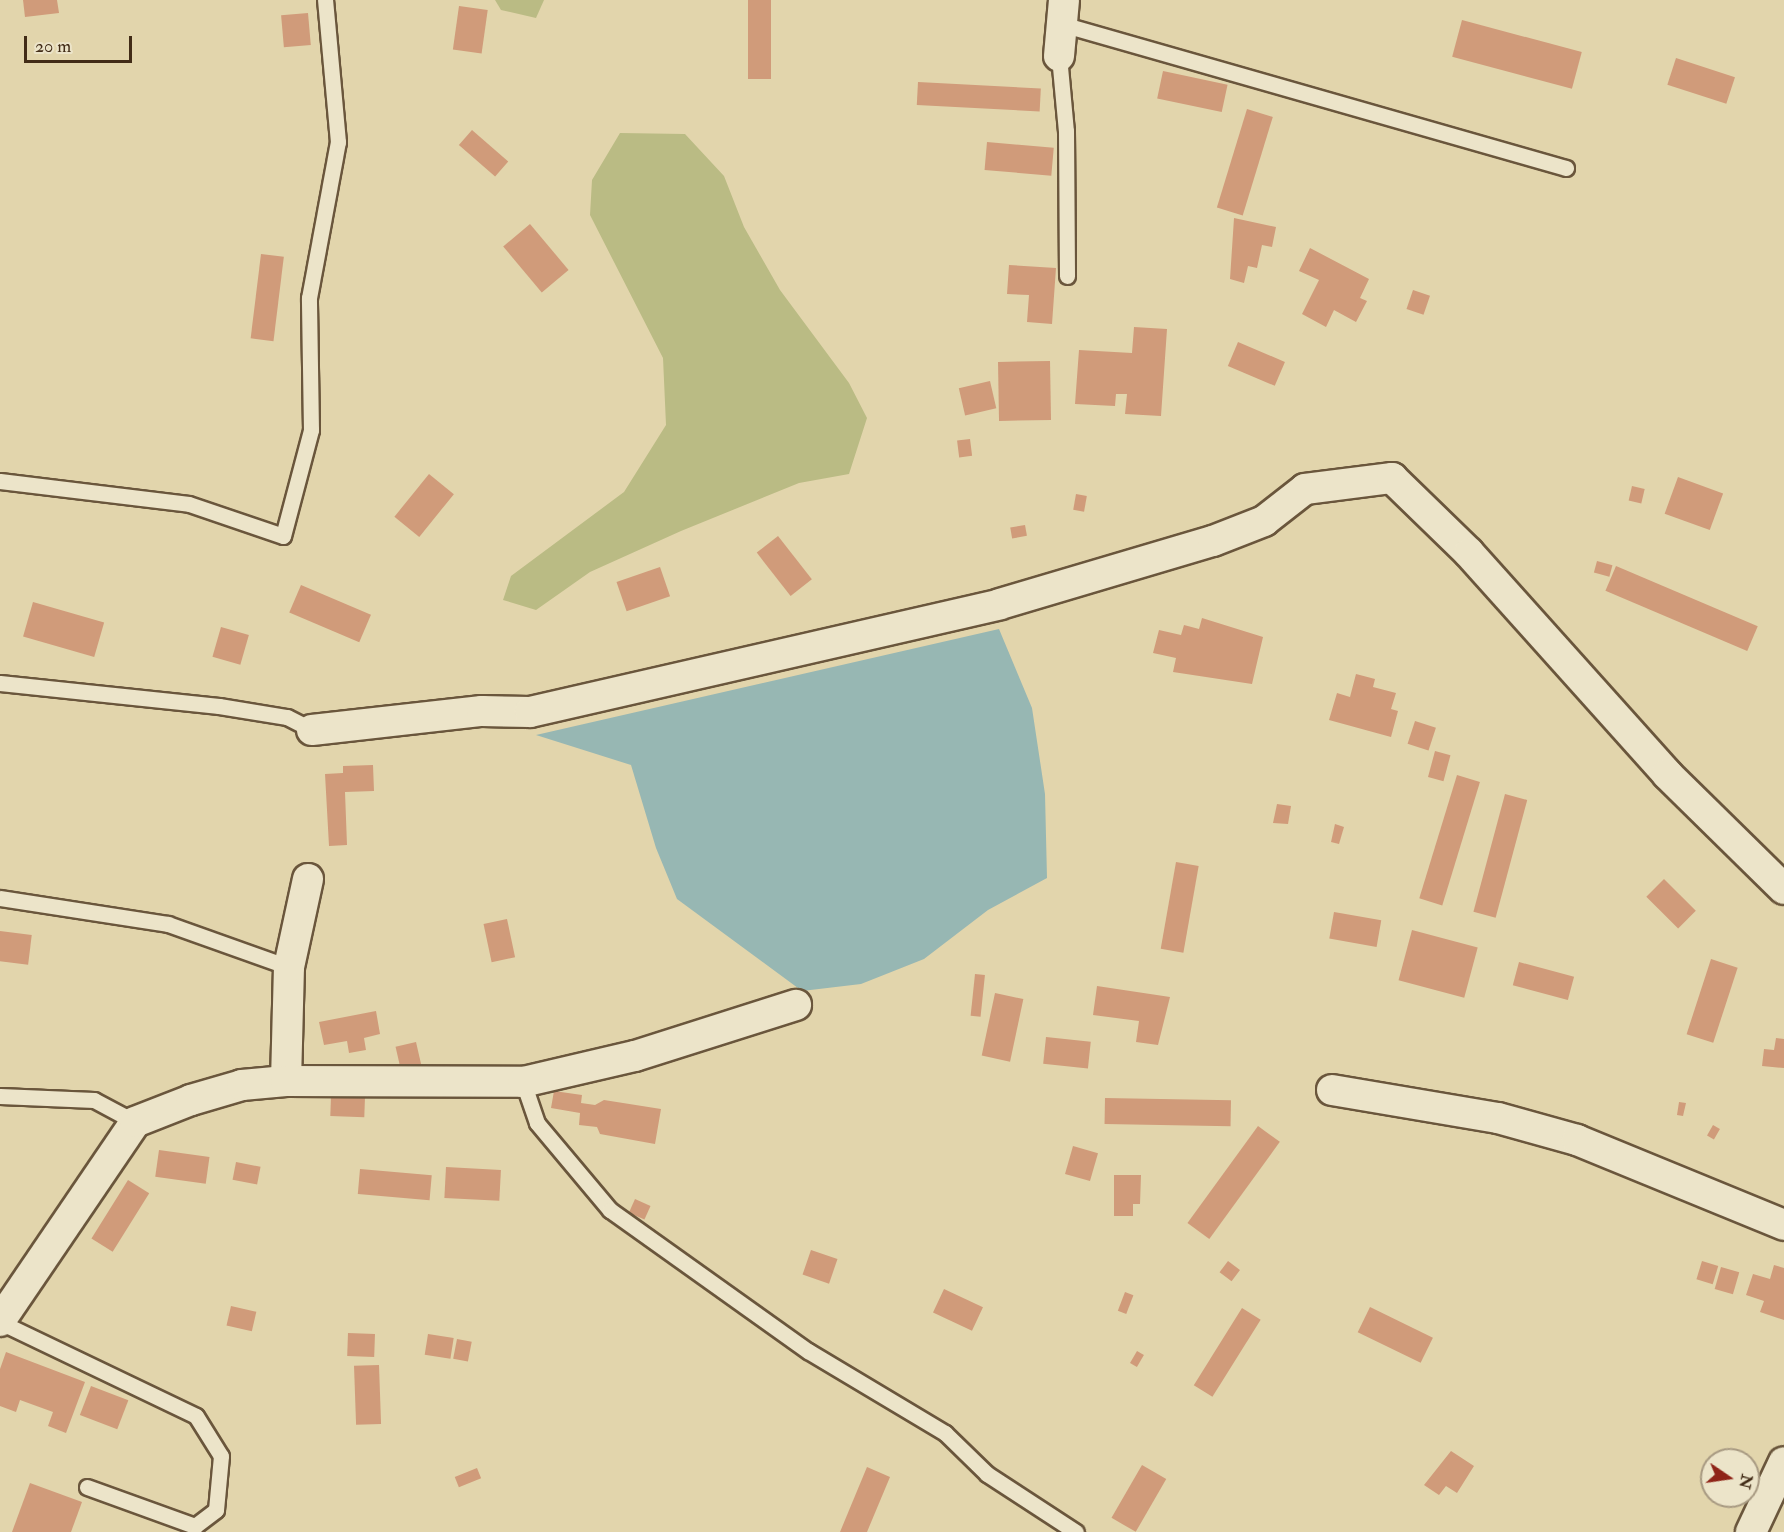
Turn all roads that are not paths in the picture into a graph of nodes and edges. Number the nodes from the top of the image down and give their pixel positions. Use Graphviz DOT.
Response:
graph roads {
  1 [pos="325,0"];
  2 [pos="1065,13"];
  3 [pos="1059,56"];
  4 [pos="1566,168"];
  5 [pos="1067,276"];
  6 [pos="0,481"];
  7 [pos="0,683"];
  8 [pos="312,730"];
  9 [pos="308,879"];
  10 [pos="1784,889"];
  11 [pos="0,898"];
  12 [pos="289,967"];
  13 [pos="796,1005"];
  14 [pos="286,1081"];
  15 [pos="523,1082"];
  16 [pos="1332,1090"];
  17 [pos="0,1096"];
  18 [pos="135,1122"];
  19 [pos="1784,1226"];
  20 [pos="0,1322"];
  21 [pos="1784,1462"];
  22 [pos="87,1487"];
  23 [pos="195,1529"];
  24 [pos="1076,1532"];
  25 [pos="1751,1532"];
  1 -- 6 [label="lane"];
  2 -- 3 [label="street"];
  2 -- 4 [label="lane"];
  3 -- 5 [label="lane"];
  7 -- 8 [label="lane"];
  8 -- 10 [label="street"];
  9 -- 12 [label="street"];
  11 -- 12 [label="lane"];
  12 -- 14 [label="street"];
  13 -- 15 [label="street"];
  14 -- 15 [label="street"];
  14 -- 18 [label="street"];
  15 -- 24 [label="lane"];
  16 -- 19 [label="street"];
  17 -- 18 [label="lane"];
  18 -- 20 [label="street"];
  20 -- 23 [label="lane"];
  21 -- 25 [label="street"];
  22 -- 23 [label="lane"];
}
